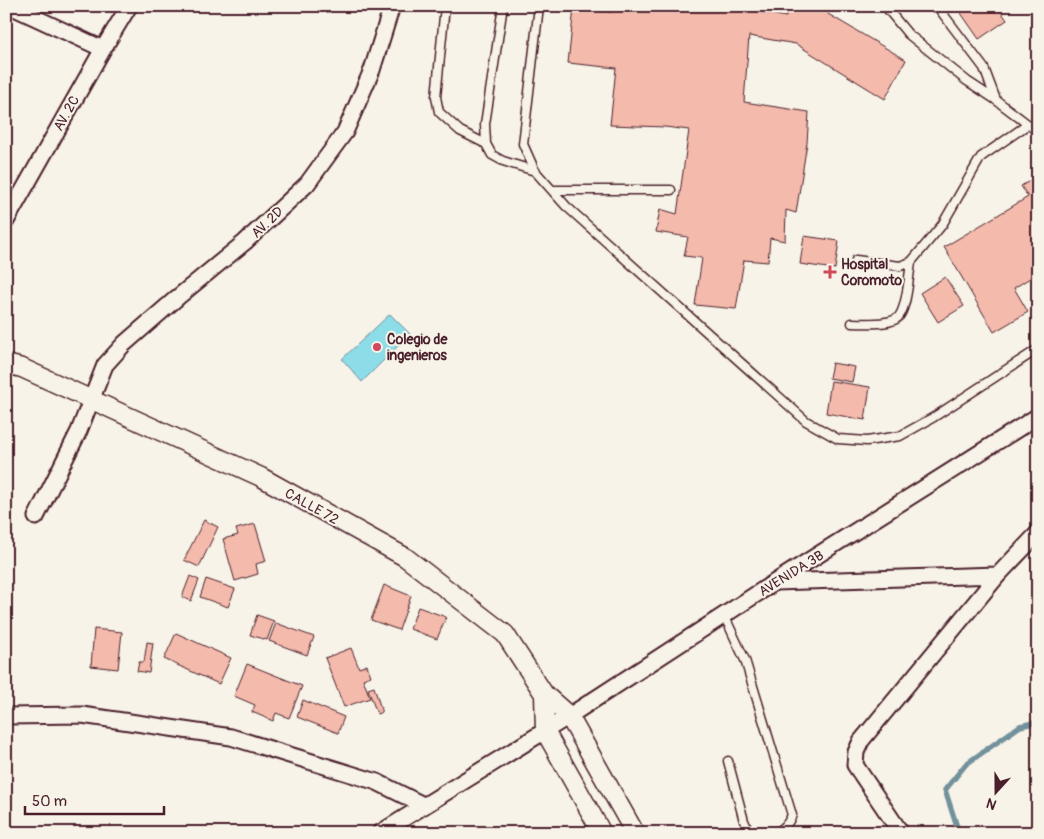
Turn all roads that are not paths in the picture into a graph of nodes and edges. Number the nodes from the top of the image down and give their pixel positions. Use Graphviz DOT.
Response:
graph roads {
  1 [pos="10,6"];
  2 [pos="129,6"];
  3 [pos="392,6"];
  4 [pos="446,6"];
  5 [pos="503,6"];
  6 [pos="540,6"];
  7 [pos="885,6"];
  8 [pos="937,6"];
  9 [pos="102,48"];
  10 [pos="996,100"];
  11 [pos="1027,125"];
  12 [pos="1038,132"];
  13 [pos="486,144"];
  14 [pos="535,171"];
  15 [pos="552,190"];
  16 [pos="672,190"];
  17 [pos="6,221"];
  18 [pos="856,260"];
  19 [pos="911,262"];
  20 [pos="852,323"];
  21 [pos="1038,349"];
  22 [pos="6,364"];
  23 [pos="92,400"];
  24 [pos="1038,416"];
  25 [pos="36,517"];
  26 [pos="1038,532"];
  27 [pos="998,575"];
  28 [pos="775,582"];
  29 [pos="724,615"];
  30 [pos="544,694"];
  31 [pos="6,716"];
  32 [pos="569,716"];
  33 [pos="545,731"];
  34 [pos="728,761"];
  35 [pos="423,805"];
  36 [pos="380,833"];
  37 [pos="602,833"];
  38 [pos="635,833"];
  39 [pos="756,833"];
  40 [pos="771,833"];
  41 [pos="901,833"];
  1 -- 9 [label="street"];
  2 -- 9 [label="street, AV. 2C"];
  3 -- 23 [label="street, AV. 2D"];
  4 -- 13 [label="lane"];
  5 -- 13 [label="lane"];
  6 -- 14 [label="lane"];
  7 -- 10 [label="lane"];
  8 -- 10 [label="lane"];
  9 -- 17 [label="street, AV. 2C"];
  10 -- 11 [label="lane"];
  11 -- 12 [label="lane"];
  11 -- 19 [label="lane"];
  13 -- 14 [label="lane"];
  14 -- 15 [label="lane"];
  15 -- 16 [label="lane"];
  15 -- 21 [label="lane"];
  18 -- 19 [label="lane"];
  19 -- 20 [label="lane"];
  22 -- 23 [label="street, CALLE 72"];
  23 -- 25 [label="street, AV. 2D"];
  23 -- 30 [label="street, CALLE 72"];
  24 -- 28 [label="street, AVENIDA 3B"];
  26 -- 27 [label="street"];
  27 -- 28 [label="street"];
  27 -- 41 [label="street"];
  28 -- 29 [label="street, AVENIDA 3B"];
  29 -- 32 [label="street, AVENIDA 3B"];
  29 -- 40 [label="lane"];
  30 -- 32 [label="street, CALLE 72"];
  30 -- 33 [label="street"];
  31 -- 35 [label="street"];
  32 -- 33 [label="street, AVENIDA 3B"];
  32 -- 38 [label="street, CALLE 72"];
  33 -- 35 [label="street, AVENIDA 3B"];
  33 -- 37 [label="street"];
  34 -- 39 [label="lane"];
  35 -- 36 [label="street, AVENIDA 3B"];
}
